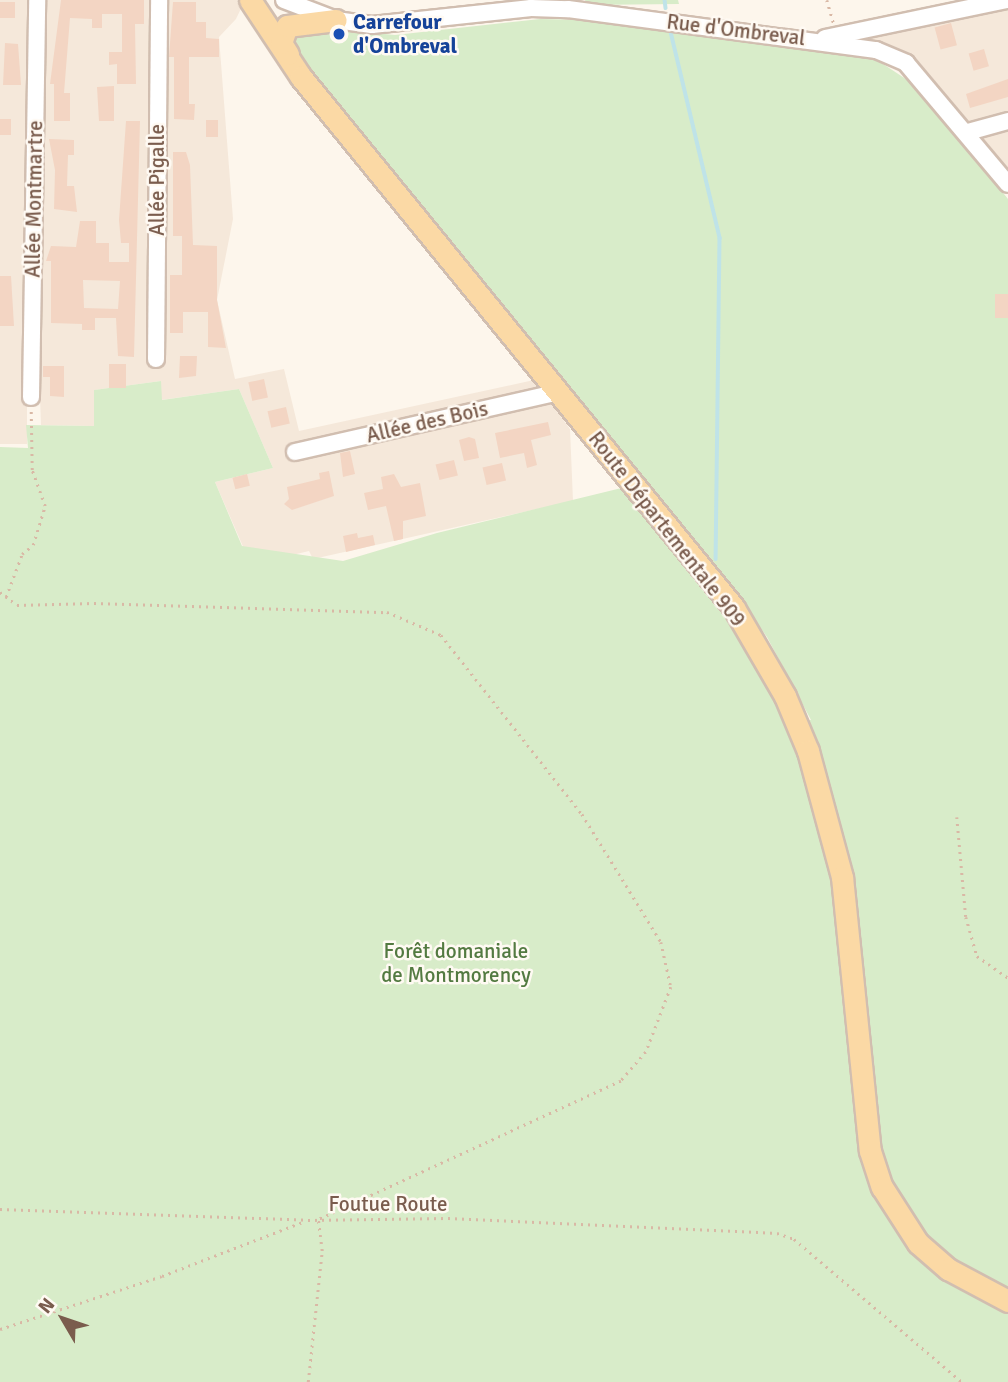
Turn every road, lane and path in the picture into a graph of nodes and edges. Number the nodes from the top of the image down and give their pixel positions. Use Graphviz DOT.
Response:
graph roads {
  1 [pos="37,0"];
  2 [pos="159,0"];
  3 [pos="250,0"];
  4 [pos="284,0"];
  5 [pos="1007,0"];
  6 [pos="336,19"];
  7 [pos="816,40"];
  8 [pos="301,77"];
  9 [pos="1008,121"];
  10 [pos="968,132"];
  11 [pos="1008,184"];
  12 [pos="156,359"];
  13 [pos="559,392"];
  14 [pos="31,397"];
  15 [pos="295,452"];
  16 [pos="0,592"];
  17 [pos="6,597"];
  18 [pos="957,817"];
  19 [pos="1008,978"];
  20 [pos="0,1209"];
  21 [pos="308,1220"];
  22 [pos="318,1220"];
  23 [pos="1008,1301"];
  24 [pos="0,1329"];
  25 [pos="308,1382"];
  26 [pos="962,1382"];
  1 -- 14 [label="street, Allée Montmartre"];
  2 -- 12 [label="street, Allée Pigalle"];
  3 -- 8 [label="main road, Route Départementale 909"];
  4 -- 6 [label="street, Rue d'Ombreval"];
  5 -- 7 [label="street"];
  6 -- 7 [label="street, Rue d'Ombreval"];
  6 -- 8 [label="main road"];
  7 -- 10 [label="street, Rue d'Ombreval"];
  8 -- 13 [label="main road, Route Départementale 909"];
  9 -- 10 [label="street"];
  10 -- 11 [label="street, Rue d'Ombreval"];
  13 -- 15 [label="street, Allée des Bois"];
  13 -- 23 [label="main road, Route Départementale 909"];
  14 -- 17 [label="path"];
  16 -- 17 [label="path"];
  17 -- 22 [label="path"];
  18 -- 19 [label="path"];
  20 -- 21 [label="path, Foutue Route"];
  21 -- 22 [label="path, Foutue Route"];
  21 -- 24 [label="path"];
  22 -- 25 [label="path"];
  22 -- 26 [label="path, Foutue Route"];
}
